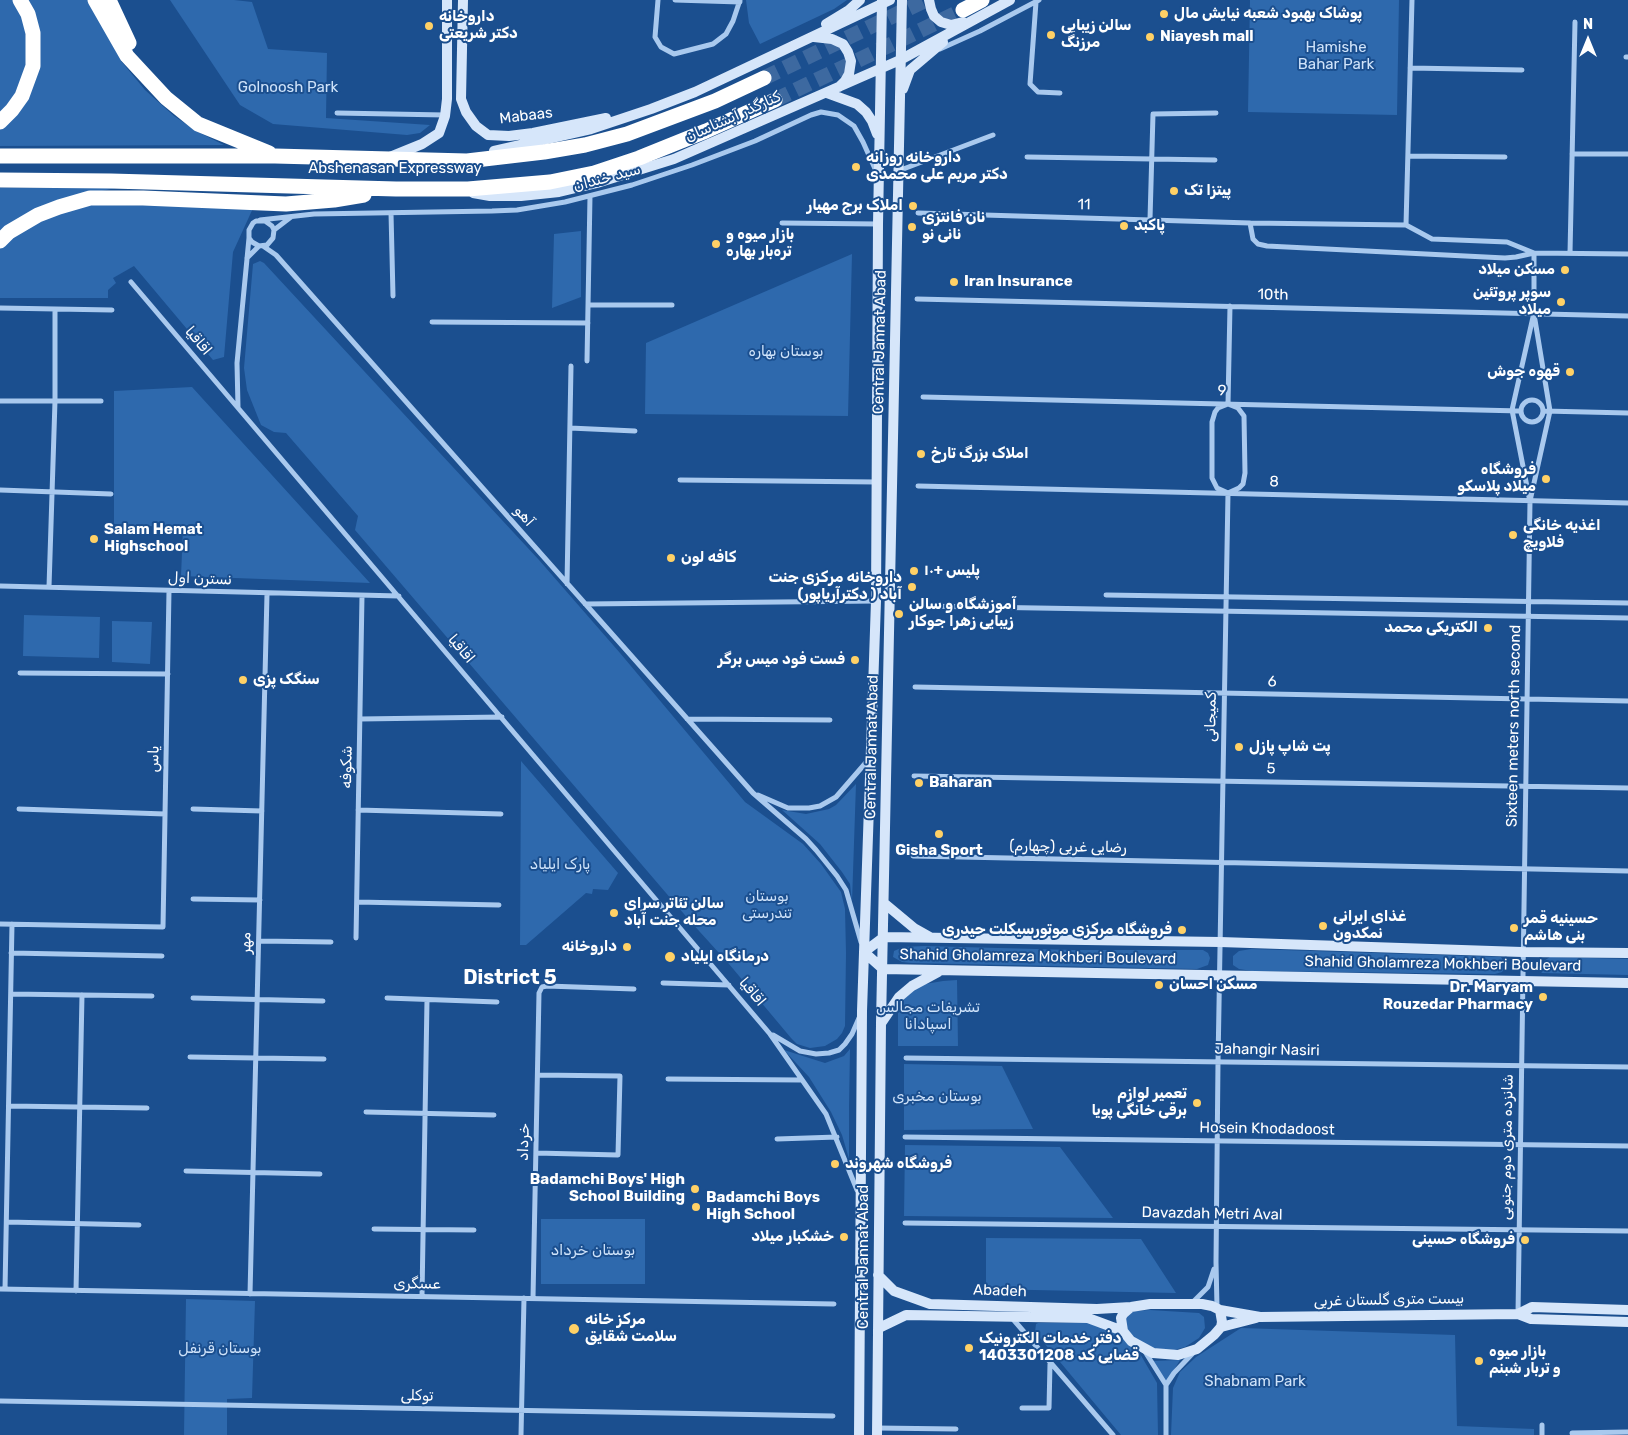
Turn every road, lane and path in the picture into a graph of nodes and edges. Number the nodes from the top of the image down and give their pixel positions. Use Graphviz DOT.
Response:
graph roads {
  1 [pos="20,0"];
  2 [pos="95,0"];
  3 [pos="109,0"];
  4 [pos="448,0"];
  5 [pos="463,0"];
  6 [pos="658,0"];
  7 [pos="675,0"];
  8 [pos="860,0"];
  9 [pos="902,0"];
  10 [pos="929,0"];
  11 [pos="982,0"];
  12 [pos="1010,0"];
  13 [pos="1412,0"];
  14 [pos="740,1"];
  15 [pos="885,1"];
  16 [pos="1037,1"];
  17 [pos="969,17"];
  18 [pos="1575,22"];
  19 [pos="812,37"];
  20 [pos="784,50"];
  21 [pos="926,56"];
  22 [pos="900,60"];
  23 [pos="1410,68"];
  24 [pos="880,69"];
  25 [pos="1522,70"];
  26 [pos="142,74"];
  27 [pos="764,78"];
  28 [pos="832,91"];
  29 [pos="1060,93"];
  30 [pos="775,100"];
  31 [pos="651,109"];
  32 [pos="337,113"];
  33 [pos="1216,113"];
  34 [pos="446,116"];
  35 [pos="0,122"];
  36 [pos="993,135"];
  37 [pos="898,137"];
  38 [pos="879,139"];
  39 [pos="1572,154"];
  40 [pos="1628,154"];
  41 [pos="0,156"];
  42 [pos="275,156"];
  43 [pos="1408,156"];
  44 [pos="1026,157"];
  45 [pos="1505,157"];
  46 [pos="384,159"];
  47 [pos="1152,160"];
  48 [pos="1215,160"];
  49 [pos="447,161"];
  50 [pos="898,171"];
  51 [pos="879,178"];
  52 [pos="0,180"];
  53 [pos="396,189"];
  54 [pos="449,189"];
  55 [pos="590,196"];
  56 [pos="392,213"];
  57 [pos="918,213"];
  58 [pos="293,216"];
  59 [pos="1150,219"];
  60 [pos="260,220"];
  61 [pos="782,223"];
  62 [pos="1250,223"];
  63 [pos="878,224"];
  64 [pos="1406,225"];
  65 [pos="274,230"];
  66 [pos="249,238"];
  67 [pos="273,238"];
  68 [pos="0,241"];
  69 [pos="261,246"];
  70 [pos="1534,253"];
  71 [pos="1570,253"];
  72 [pos="1628,254"];
  73 [pos="276,255"];
  74 [pos="247,258"];
  75 [pos="131,282"];
  76 [pos="393,296"];
  77 [pos="917,299"];
  78 [pos="588,305"];
  79 [pos="672,305"];
  80 [pos="1230,306"];
  81 [pos="0,308"];
  82 [pos="55,309"];
  83 [pos="112,310"];
  84 [pos="1534,314"];
  85 [pos="1628,316"];
  86 [pos="432,322"];
  87 [pos="588,323"];
  88 [pos="877,336"];
  89 [pos="895,336"];
  90 [pos="587,361"];
  91 [pos="571,366"];
  92 [pos="923,398"];
  93 [pos="0,400"];
  94 [pos="55,401"];
  95 [pos="101,402"];
  96 [pos="1228,404"];
  97 [pos="238,408"];
  98 [pos="1512,410"];
  99 [pos="1521,411"];
  100 [pos="1544,411"];
  101 [pos="1550,411"];
  102 [pos="1628,413"];
  103 [pos="570,428"];
  104 [pos="635,431"];
  105 [pos="680,480"];
  106 [pos="877,482"];
  107 [pos="918,486"];
  108 [pos="0,490"];
  109 [pos="52,492"];
  110 [pos="1228,493"];
  111 [pos="111,494"];
  112 [pos="1530,501"];
  113 [pos="1628,503"];
  114 [pos="567,584"];
  115 [pos="0,586"];
  116 [pos="49,588"];
  117 [pos="169,591"];
  118 [pos="268,594"];
  119 [pos="1106,595"];
  120 [pos="362,596"];
  121 [pos="399,596"];
  122 [pos="1226,596"];
  123 [pos="876,601"];
  124 [pos="1528,602"];
  125 [pos="1628,603"];
  126 [pos="585,604"];
  127 [pos="919,606"];
  128 [pos="1226,613"];
  129 [pos="1528,617"];
  130 [pos="1628,618"];
  131 [pos="20,673"];
  132 [pos="168,674"];
  133 [pos="915,687"];
  134 [pos="1224,693"];
  135 [pos="1526,699"];
  136 [pos="1628,701"];
  137 [pos="502,718"];
  138 [pos="360,719"];
  139 [pos="687,719"];
  140 [pos="830,720"];
  141 [pos="871,757"];
  142 [pos="914,776"];
  143 [pos="1223,781"];
  144 [pos="1525,786"];
  145 [pos="1628,788"];
  146 [pos="752,793"];
  147 [pos="19,809"];
  148 [pos="192,809"];
  149 [pos="358,810"];
  150 [pos="262,811"];
  151 [pos="165,814"];
  152 [pos="501,814"];
  153 [pos="913,856"];
  154 [pos="1222,862"];
  155 [pos="1524,869"];
  156 [pos="1628,871"];
  157 [pos="192,899"];
  158 [pos="260,900"];
  159 [pos="357,902"];
  160 [pos="884,903"];
  161 [pos="499,905"];
  162 [pos="0,924"];
  163 [pos="12,924"];
  164 [pos="884,937"];
  165 [pos="356,938"];
  166 [pos="933,938"];
  167 [pos="259,941"];
  168 [pos="331,942"];
  169 [pos="1220,942"];
  170 [pos="864,952"];
  171 [pos="1522,952"];
  172 [pos="11,953"];
  173 [pos="1628,953"];
  174 [pos="162,956"];
  175 [pos="883,969"];
  176 [pos="942,970"];
  177 [pos="1219,975"];
  178 [pos="1522,981"];
  179 [pos="1628,982"];
  180 [pos="662,983"];
  181 [pos="729,985"];
  182 [pos="634,989"];
  183 [pos="11,994"];
  184 [pos="82,995"];
  185 [pos="152,996"];
  186 [pos="193,998"];
  187 [pos="387,998"];
  188 [pos="258,999"];
  189 [pos="427,1000"];
  190 [pos="324,1001"];
  191 [pos="497,1002"];
  192 [pos="862,1011"];
  193 [pos="881,1023"];
  194 [pos="770,1034"];
  195 [pos="190,1057"];
  196 [pos="256,1058"];
  197 [pos="906,1058"];
  198 [pos="324,1059"];
  199 [pos="1218,1062"];
  200 [pos="1521,1066"];
  201 [pos="1628,1067"];
  202 [pos="538,1075"];
  203 [pos="668,1079"];
  204 [pos="801,1080"];
  205 [pos="9,1106"];
  206 [pos="80,1107"];
  207 [pos="147,1108"];
  208 [pos="366,1112"];
  209 [pos="425,1114"];
  210 [pos="494,1115"];
  211 [pos="905,1137"];
  212 [pos="837,1138"];
  213 [pos="777,1139"];
  214 [pos="1217,1141"];
  215 [pos="1520,1145"];
  216 [pos="1628,1146"];
  217 [pos="536,1153"];
  218 [pos="186,1171"];
  219 [pos="253,1173"];
  220 [pos="320,1174"];
  221 [pos="862,1201"];
  222 [pos="7,1222"];
  223 [pos="905,1223"];
  224 [pos="78,1224"];
  225 [pos="139,1225"];
  226 [pos="1216,1226"];
  227 [pos="374,1229"];
  228 [pos="423,1230"];
  229 [pos="474,1230"];
  230 [pos="1519,1230"];
  231 [pos="1628,1231"];
  232 [pos="1216,1262"];
  233 [pos="878,1274"];
  234 [pos="3,1289"];
  235 [pos="76,1290"];
  236 [pos="250,1294"];
  237 [pos="422,1296"];
  238 [pos="524,1298"];
  239 [pos="533,1298"];
  240 [pos="915,1299"];
  241 [pos="834,1304"];
  242 [pos="1190,1304"];
  243 [pos="1130,1308"];
  244 [pos="1218,1309"];
  245 [pos="1628,1310"];
  246 [pos="1518,1314"];
  247 [pos="915,1315"];
  248 [pos="1011,1317"];
  249 [pos="1260,1317"];
  250 [pos="1628,1322"];
  251 [pos="1220,1327"];
  252 [pos="878,1328"];
  253 [pos="1123,1331"];
  254 [pos="1142,1348"];
  255 [pos="1197,1349"];
  256 [pos="1050,1363"];
  257 [pos="1166,1385"];
  258 [pos="0,1401"];
  259 [pos="1022,1408"];
  260 [pos="522,1410"];
  261 [pos="833,1416"];
  262 [pos="1542,1425"];
  263 [pos="956,1430"];
  264 [pos="877,1432"];
  265 [pos="1572,1432"];
  266 [pos="1628,1432"];
  267 [pos="522,1435"];
  268 [pos="859,1435"];
  269 [pos="1113,1435"];
  270 [pos="1166,1435"];
  271 [pos="1542,1435"];
  1 -- 35 [label="highway"];
  2 -- 26 [label="highway"];
  3 -- 26 [label="highway"];
  4 -- 34 [label="main road"];
  5 -- 31 [label="main road, Mabaas"];
  6 -- 14 [label="street"];
  7 -- 14 [label="street"];
  8 -- 20 [label="main road"];
  9 -- 22 [label="main road, Central Jannat Abad"];
  10 -- 17 [label="main road"];
  11 -- 17 [label="highway"];
  12 -- 17 [label="main road, کنارگذر آبشناسان"];
  13 -- 23 [label="street"];
  15 -- 19 [label="main road"];
  15 -- 24 [label="main road, Central Jannat Abad"];
  16 -- 21 [label="street"];
  16 -- 29 [label="street"];
  17 -- 21 [label="main road"];
  17 -- 22 [label="main road, کنارگذر آبشناسان"];
  18 -- 39 [label="street"];
  19 -- 20 [label="main road"];
  19 -- 28 [label="main road"];
  20 -- 31 [label="main road"];
  21 -- 37 [label="main road"];
  22 -- 24 [label="main road, کنارگذر آبشناسان"];
  22 -- 37 [label="main road, Central Jannat Abad"];
  23 -- 25 [label="street"];
  23 -- 43 [label="street"];
  24 -- 28 [label="main road, کنارگذر آبشناسان"];
  24 -- 38 [label="main road, Central Jannat Abad"];
  26 -- 42 [label="highway"];
  27 -- 49 [label="highway, Abshenasan Expressway"];
  28 -- 38 [label="main road"];
  28 -- 54 [label="main road, کنارگذر آبشناسان"];
  30 -- 54 [label="highway, Abshenasan Expressway"];
  31 -- 49 [label="main road"];
  32 -- 34 [label="street"];
  33 -- 47 [label="street"];
  34 -- 46 [label="main road"];
  36 -- 50 [label="street"];
  37 -- 50 [label="main road, Central Jannat Abad"];
  38 -- 51 [label="main road, Central Jannat Abad"];
  39 -- 40 [label="street"];
  39 -- 71 [label="street"];
  41 -- 42 [label="highway, Abshenasan Expressway"];
  42 -- 46 [label="highway, Abshenasan Expressway"];
  43 -- 45 [label="street"];
  43 -- 64 [label="street"];
  44 -- 47 [label="street"];
  46 -- 49 [label="highway, Abshenasan Expressway"];
  47 -- 48 [label="street"];
  47 -- 59 [label="street"];
  50 -- 89 [label="main road, Central Jannat Abad"];
  51 -- 55 [label="street, سید خندان"];
  51 -- 63 [label="main road, Central Jannat Abad"];
  52 -- 53 [label="highway, Abshenasan Expressway"];
  53 -- 54 [label="highway, Abshenasan Expressway"];
  53 -- 68 [label="highway"];
  55 -- 56 [label="street, سید خندان"];
  55 -- 78 [label="street"];
  56 -- 58 [label="street, سید خندان"];
  56 -- 76 [label="street"];
  57 -- 59 [label="street, 11"];
  58 -- 60 [label="street, سید خندان"];
  58 -- 65 [label="street"];
  59 -- 62 [label="street, 11"];
  60 -- 65 [label="street"];
  60 -- 66 [label="street"];
  61 -- 63 [label="street"];
  62 -- 64 [label="street, 11"];
  62 -- 70 [label="street"];
  63 -- 88 [label="main road, Central Jannat Abad"];
  64 -- 70 [label="street"];
  65 -- 67 [label="street"];
  66 -- 69 [label="street"];
  66 -- 74 [label="street"];
  67 -- 69 [label="street"];
  67 -- 73 [label="street"];
  69 -- 73 [label="street, آهو"];
  69 -- 74 [label="street"];
  70 -- 71 [label="street"];
  70 -- 84 [label="street, Sixteen meters north second"];
  71 -- 72 [label="street"];
  73 -- 114 [label="street, آهو"];
  74 -- 97 [label="street"];
  75 -- 97 [label="street, اقاقیا"];
  77 -- 80 [label="street, 10th"];
  78 -- 79 [label="street"];
  78 -- 87 [label="street"];
  80 -- 84 [label="street, 10th"];
  80 -- 96 [label="street"];
  81 -- 82 [label="street"];
  82 -- 83 [label="street"];
  82 -- 94 [label="street"];
  84 -- 85 [label="street, 10th"];
  84 -- 98 [label="street, Sixteen meters north second"];
  84 -- 101 [label="street, Sixteen meters north second"];
  86 -- 87 [label="street"];
  87 -- 90 [label="street"];
  88 -- 89 [label="main road"];
  88 -- 106 [label="main road, Central Jannat Abad"];
  89 -- 160 [label="main road, Central Jannat Abad"];
  91 -- 103 [label="street"];
  92 -- 96 [label="street, 9"];
  93 -- 94 [label="street"];
  94 -- 95 [label="street"];
  94 -- 109 [label="street"];
  96 -- 98 [label="street, 9"];
  96 -- 110 [label="street"];
  96 -- 110 [label="street"];
  97 -- 121 [label="street, اقاقیا"];
  98 -- 99 [label="street, 9"];
  98 -- 112 [label="street, Sixteen meters north second"];
  99 -- 100 [label="street"];
  99 -- 100 [label="street"];
  100 -- 101 [label="street"];
  101 -- 102 [label="street"];
  101 -- 112 [label="street, Sixteen meters north second"];
  103 -- 104 [label="street"];
  103 -- 114 [label="street"];
  105 -- 106 [label="street"];
  106 -- 123 [label="main road, Central Jannat Abad"];
  107 -- 110 [label="street, 8"];
  108 -- 109 [label="street"];
  109 -- 111 [label="street"];
  109 -- 116 [label="street"];
  110 -- 112 [label="street, 8"];
  110 -- 122 [label="street, کمیجانی"];
  112 -- 113 [label="street, 8"];
  112 -- 124 [label="street, Sixteen meters north second"];
  114 -- 126 [label="street, آهو"];
  115 -- 116 [label="street, نسترن اول"];
  116 -- 117 [label="street, نسترن اول"];
  117 -- 118 [label="street, نسترن اول"];
  117 -- 132 [label="street, یاس"];
  118 -- 120 [label="street, نسترن اول"];
  118 -- 150 [label="street, مهر"];
  119 -- 122 [label="street"];
  120 -- 121 [label="street, نسترن اول"];
  120 -- 138 [label="street, شکوفه"];
  121 -- 137 [label="street, اقاقیا"];
  122 -- 124 [label="street"];
  122 -- 128 [label="street, کمیجانی"];
  123 -- 126 [label="street"];
  123 -- 141 [label="main road, Central Jannat Abad"];
  124 -- 125 [label="street"];
  124 -- 129 [label="street, Sixteen meters north second"];
  126 -- 139 [label="street, آهو"];
  127 -- 128 [label="street"];
  128 -- 129 [label="street"];
  128 -- 134 [label="street, کمیجانی"];
  129 -- 130 [label="street"];
  129 -- 135 [label="street, Sixteen meters north second"];
  131 -- 132 [label="street"];
  132 -- 151 [label="street, یاس"];
  133 -- 134 [label="street, 6"];
  134 -- 135 [label="street, 6"];
  134 -- 143 [label="street, کمیجانی"];
  135 -- 136 [label="street, 6"];
  135 -- 144 [label="street, Sixteen meters north second"];
  137 -- 138 [label="street"];
  137 -- 181 [label="street, اقاقیا"];
  138 -- 149 [label="street, شکوفه"];
  139 -- 140 [label="street"];
  139 -- 146 [label="street, آهو"];
  141 -- 146 [label="street"];
  141 -- 170 [label="main road, Central Jannat Abad"];
  142 -- 143 [label="street, 5"];
  143 -- 144 [label="street, 5"];
  143 -- 154 [label="street, کمیجانی"];
  144 -- 145 [label="street, 5"];
  144 -- 155 [label="street, Sixteen meters north second"];
  146 -- 170 [label="street, آهو"];
  147 -- 151 [label="street"];
  148 -- 150 [label="street"];
  149 -- 152 [label="street"];
  149 -- 159 [label="street, شکوفه"];
  150 -- 158 [label="street, مهر"];
  151 -- 163 [label="street, یاس"];
  153 -- 154 [label="street, رضایی غربی (چهارم)"];
  154 -- 155 [label="street, رضایی غربی (چهارم)"];
  154 -- 169 [label="street, کمیجانی"];
  155 -- 156 [label="street, رضایی غربی (چهارم)"];
  155 -- 171 [label="street, Sixteen meters north second"];
  157 -- 158 [label="street"];
  158 -- 167 [label="street, مهر"];
  159 -- 161 [label="street"];
  159 -- 165 [label="street, شکوفه"];
  160 -- 164 [label="main road, Central Jannat Abad"];
  160 -- 166 [label="main road"];
  162 -- 163 [label="street"];
  163 -- 172 [label="street"];
  164 -- 166 [label="main road, Shahid Gholamreza Mokhberi Boulevard"];
  164 -- 170 [label="main road, Shahid Gholamreza Mokhberi Boulevard"];
  164 -- 175 [label="main road, Central Jannat Abad"];
  166 -- 169 [label="main road, Shahid Gholamreza Mokhberi Boulevard"];
  167 -- 168 [label="street"];
  167 -- 188 [label="street, مهر"];
  169 -- 171 [label="main road, Shahid Gholamreza Mokhberi Boulevard"];
  169 -- 177 [label="street, کمیجانی"];
  170 -- 175 [label="main road, Shahid Gholamreza Mokhberi Boulevard"];
  170 -- 192 [label="main road, Central Jannat Abad"];
  171 -- 173 [label="main road, Shahid Gholamreza Mokhberi Boulevard"];
  171 -- 178 [label="street, شانزده متری دوم جنوبی"];
  172 -- 174 [label="street"];
  172 -- 183 [label="street"];
  175 -- 176 [label="main road, Shahid Gholamreza Mokhberi Boulevard"];
  175 -- 193 [label="main road, Central Jannat Abad"];
  176 -- 177 [label="main road, Shahid Gholamreza Mokhberi Boulevard"];
  176 -- 193 [label="main road"];
  177 -- 178 [label="main road, Shahid Gholamreza Mokhberi Boulevard"];
  177 -- 199 [label="street, کمیجانی"];
  178 -- 179 [label="main road, Shahid Gholamreza Mokhberi Boulevard"];
  178 -- 200 [label="street, شانزده متری دوم جنوبی"];
  180 -- 181 [label="street"];
  181 -- 194 [label="street, اقاقیا"];
  182 -- 202 [label="street, خرداد"];
  183 -- 184 [label="street"];
  183 -- 205 [label="street"];
  184 -- 185 [label="street"];
  184 -- 206 [label="street"];
  186 -- 188 [label="street"];
  187 -- 189 [label="street"];
  188 -- 190 [label="street"];
  188 -- 196 [label="street, مهر"];
  189 -- 191 [label="street"];
  189 -- 209 [label="street"];
  192 -- 194 [label="street"];
  192 -- 221 [label="main road, Central Jannat Abad"];
  193 -- 233 [label="main road, Central Jannat Abad"];
  194 -- 204 [label="street"];
  195 -- 196 [label="street"];
  196 -- 198 [label="street"];
  196 -- 219 [label="street, مهر"];
  197 -- 199 [label="street, Jahangir Nasiri"];
  199 -- 200 [label="street, Jahangir Nasiri"];
  199 -- 214 [label="street, کمیجانی"];
  200 -- 201 [label="street, Jahangir Nasiri"];
  200 -- 215 [label="street, شانزده متری دوم جنوبی"];
  202 -- 217 [label="street, خرداد"];
  202 -- 217 [label="street"];
  203 -- 204 [label="street"];
  204 -- 212 [label="street"];
  205 -- 206 [label="street"];
  205 -- 222 [label="street"];
  206 -- 207 [label="street"];
  206 -- 224 [label="street"];
  208 -- 209 [label="street"];
  209 -- 210 [label="street"];
  209 -- 228 [label="street"];
  211 -- 214 [label="street, Hosein Khodadoost"];
  212 -- 213 [label="street"];
  212 -- 221 [label="street"];
  214 -- 215 [label="street, Hosein Khodadoost"];
  214 -- 226 [label="street, کمیجانی"];
  215 -- 216 [label="street, Hosein Khodadoost"];
  215 -- 230 [label="street, شانزده متری دوم جنوبی"];
  217 -- 239 [label="street, خرداد"];
  218 -- 219 [label="street"];
  219 -- 220 [label="street"];
  219 -- 236 [label="street, مهر"];
  221 -- 268 [label="main road, Central Jannat Abad"];
  222 -- 224 [label="street"];
  222 -- 234 [label="street"];
  223 -- 226 [label="street, Davazdah Metri Aval"];
  224 -- 225 [label="street"];
  224 -- 235 [label="street"];
  226 -- 230 [label="street, Davazdah Metri Aval"];
  226 -- 232 [label="street, کمیجانی"];
  227 -- 228 [label="street"];
  228 -- 229 [label="street"];
  228 -- 237 [label="street"];
  230 -- 231 [label="street, Davazdah Metri Aval"];
  230 -- 246 [label="street, شانزده متری دوم جنوبی"];
  232 -- 242 [label="street"];
  232 -- 244 [label="street, کمیجانی"];
  233 -- 240 [label="main road, Abadeh"];
  233 -- 252 [label="main road, Central Jannat Abad"];
  234 -- 235 [label="street, عسگری"];
  235 -- 236 [label="street, عسگری"];
  236 -- 237 [label="street, عسگری"];
  237 -- 238 [label="street, عسگری"];
  238 -- 239 [label="street, عسگری"];
  238 -- 260 [label="street"];
  239 -- 241 [label="street, عسگری"];
  240 -- 243 [label="main road, Abadeh"];
  240 -- 247 [label="main road"];
  242 -- 243 [label="main road, Abadeh"];
  242 -- 244 [label="main road, Abadeh"];
  243 -- 253 [label="main road"];
  244 -- 249 [label="main road, Abadeh"];
  244 -- 251 [label="main road"];
  245 -- 246 [label="main road, بیست متری گلستان غربی"];
  246 -- 249 [label="main road, بیست متری گلستان غربی"];
  246 -- 250 [label="main road, بیست متری گلستان غربی"];
  247 -- 248 [label="main road, Abadeh"];
  247 -- 252 [label="main road, Abadeh"];
  248 -- 253 [label="main road, Abadeh"];
  248 -- 256 [label="street"];
  249 -- 251 [label="main road"];
  251 -- 255 [label="main road"];
  252 -- 264 [label="main road, Central Jannat Abad"];
  253 -- 254 [label="main road"];
  254 -- 255 [label="main road"];
  254 -- 257 [label="street"];
  255 -- 257 [label="street"];
  256 -- 259 [label="street"];
  256 -- 269 [label="street"];
  257 -- 270 [label="street"];
  258 -- 260 [label="street, توکلی"];
  260 -- 261 [label="street, توکلی"];
  260 -- 267 [label="street"];
  262 -- 271 [label="street"];
  263 -- 264 [label="street"];
  265 -- 266 [label="street"];
}
